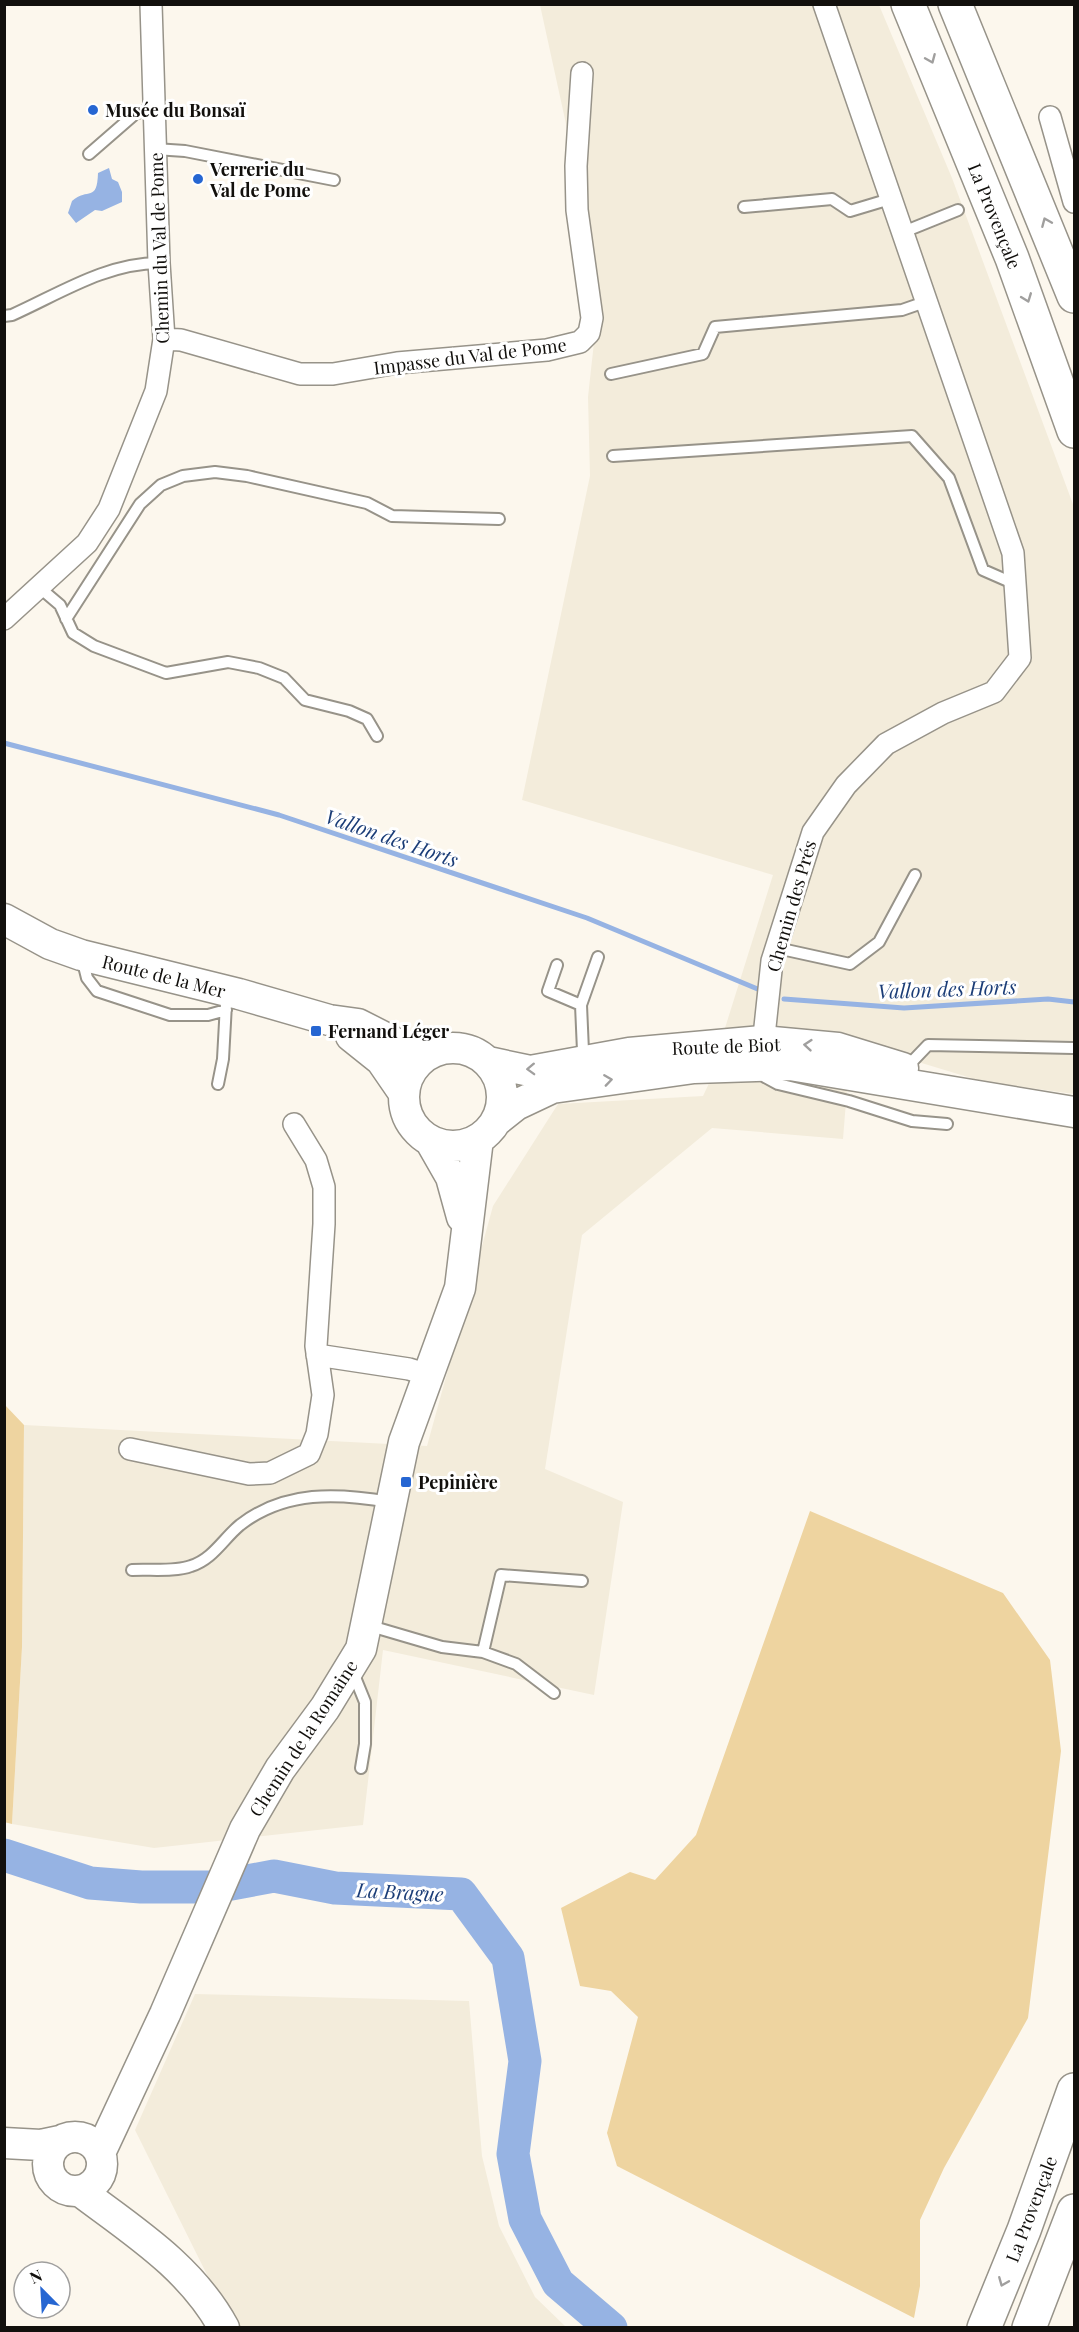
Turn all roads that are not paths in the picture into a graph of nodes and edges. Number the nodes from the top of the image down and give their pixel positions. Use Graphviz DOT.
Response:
graph roads {
  1 [pos="151,4"];
  2 [pos="824,4"];
  3 [pos="908,4"];
  4 [pos="955,4"];
  5 [pos="582,73"];
  6 [pos="154,107"];
  7 [pos="1050,117"];
  8 [pos="155,149"];
  9 [pos="89,154"];
  10 [pos="1070,165"];
  11 [pos="334,180"];
  12 [pos="890,199"];
  13 [pos="1074,202"];
  14 [pos="744,207"];
  15 [pos="958,210"];
  16 [pos="901,233"];
  17 [pos="159,263"];
  18 [pos="1074,296"];
  19 [pos="925,302"];
  20 [pos="4,316"];
  21 [pos="164,339"];
  22 [pos="611,374"];
  23 [pos="1074,431"];
  24 [pos="613,456"];
  25 [pos="499,519"];
  26 [pos="1016,585"];
  27 [pos="40,588"];
  28 [pos="4,619"];
  29 [pos="66,619"];
  30 [pos="377,736"];
  31 [pos="915,875"];
  32 [pos="4,919"];
  33 [pos="777,948"];
  34 [pos="598,957"];
  35 [pos="556,965"];
  36 [pos="226,1000"];
  37 [pos="581,1005"];
  38 [pos="329,1020"];
  39 [pos="1073,1048"];
  40 [pos="435,1051"];
  41 [pos="762,1053"];
  42 [pos="488,1062"];
  43 [pos="576,1062"];
  44 [pos="817,1069"];
  45 [pos="905,1069"];
  46 [pos="218,1084"];
  47 [pos="552,1088"];
  48 [pos="958,1091"];
  49 [pos="403,1092"];
  50 [pos="1074,1112"];
  51 [pos="294,1124"];
  52 [pos="947,1124"];
  53 [pos="487,1130"];
  54 [pos="431,1142"];
  55 [pos="466,1231"];
  56 [pos="319,1363"];
  57 [pos="426,1382"];
  58 [pos="130,1449"];
  59 [pos="391,1502"];
  60 [pos="132,1570"];
  61 [pos="582,1581"];
  62 [pos="366,1625"];
  63 [pos="483,1652"];
  64 [pos="351,1667"];
  65 [pos="554,1693"];
  66 [pos="361,1768"];
  67 [pos="1074,2090"];
  68 [pos="129,2091"];
  69 [pos="67,2138"];
  70 [pos="4,2143"];
  71 [pos="4,2157"];
  72 [pos="48,2168"];
  73 [pos="94,2173"];
  74 [pos="1074,2211"];
  75 [pos="224,2328"];
  76 [pos="984,2328"];
  77 [pos="1029,2328"];
  1 -- 6 [label="street, Chemin du Val de Pome"];
  2 -- 12 [label="street"];
  3 -- 23 [label="highway, La Provençale, one-way"];
  18 -- 4 [label="highway, one-way"];
  5 -- 21 [label="street, Impasse du Val de Pome"];
  6 -- 8 [label="street, Chemin du Val de Pome"];
  6 -- 9 [label="lane"];
  7 -- 10 [label="street"];
  8 -- 11 [label="lane"];
  8 -- 17 [label="street, Chemin du Val de Pome"];
  10 -- 13 [label="street"];
  12 -- 14 [label="lane"];
  12 -- 16 [label="street"];
  15 -- 16 [label="lane"];
  16 -- 19 [label="street"];
  17 -- 20 [label="lane"];
  17 -- 21 [label="street, Chemin du Val de Pome"];
  19 -- 22 [label="lane"];
  19 -- 26 [label="street"];
  21 -- 27 [label="street, Chemin du Val de Pome"];
  24 -- 26 [label="lane"];
  25 -- 29 [label="lane"];
  26 -- 33 [label="street, Chemin des Prés"];
  27 -- 28 [label="street, Chemin du Val de Pome"];
  27 -- 29 [label="lane"];
  29 -- 30 [label="lane"];
  31 -- 33 [label="lane"];
  32 -- 36 [label="main road, Route de la Mer"];
  33 -- 41 [label="street, Chemin des Prés"];
  34 -- 37 [label="lane"];
  35 -- 37 [label="lane"];
  36 -- 38 [label="main road, Route de la Mer"];
  36 -- 46 [label="lane"];
  37 -- 43 [label="lane"];
  38 -- 40 [label="main road"];
  38 -- 49 [label="main road"];
  39 -- 45 [label="lane"];
  40 -- 42 [label="main road"];
  40 -- 49 [label="main road"];
  41 -- 43 [label="main road, Route de Biot"];
  41 -- 44 [label="main road, Route de Biot"];
  45 -- 41 [label="main road, Route de Biot, one-way"];
  47 -- 41 [label="main road, Route de Biot, one-way"];
  41 -- 52 [label="lane"];
  43 -- 42 [label="main road, Route de Biot, one-way"];
  42 -- 53 [label="main road"];
  43 -- 47 [label="lane"];
  44 -- 45 [label="lane"];
  44 -- 48 [label="main road, Route de Biot"];
  45 -- 48 [label="main road, Route de Biot"];
  47 -- 53 [label="main road, Route de Biot"];
  48 -- 50 [label="main road, Route de Biot"];
  49 -- 54 [label="main road"];
  51 -- 56 [label="street"];
  53 -- 54 [label="main road"];
  53 -- 55 [label="main road, Chemin de la Romaine"];
  54 -- 55 [label="main road, Chemin de la Romaine"];
  55 -- 57 [label="main road, Chemin de la Romaine"];
  56 -- 57 [label="street"];
  56 -- 58 [label="street"];
  57 -- 59 [label="main road, Chemin de la Romaine"];
  59 -- 60 [label="lane"];
  59 -- 62 [label="main road, Chemin de la Romaine"];
  61 -- 63 [label="lane"];
  62 -- 63 [label="lane"];
  62 -- 64 [label="main road, Chemin de la Romaine"];
  63 -- 65 [label="lane"];
  64 -- 66 [label="lane"];
  64 -- 68 [label="main road, Chemin de la Romaine"];
  67 -- 76 [label="highway, La Provençale, one-way"];
  68 -- 69 [label="main road, Chemin de la Romaine"];
  68 -- 73 [label="main road, Chemin de la Romaine"];
  69 -- 70 [label="main road"];
  69 -- 72 [label="main road"];
  69 -- 73 [label="main road"];
  71 -- 72 [label="main road"];
  72 -- 73 [label="main road"];
  73 -- 75 [label="main road"];
  74 -- 77 [label="highway"];
}
